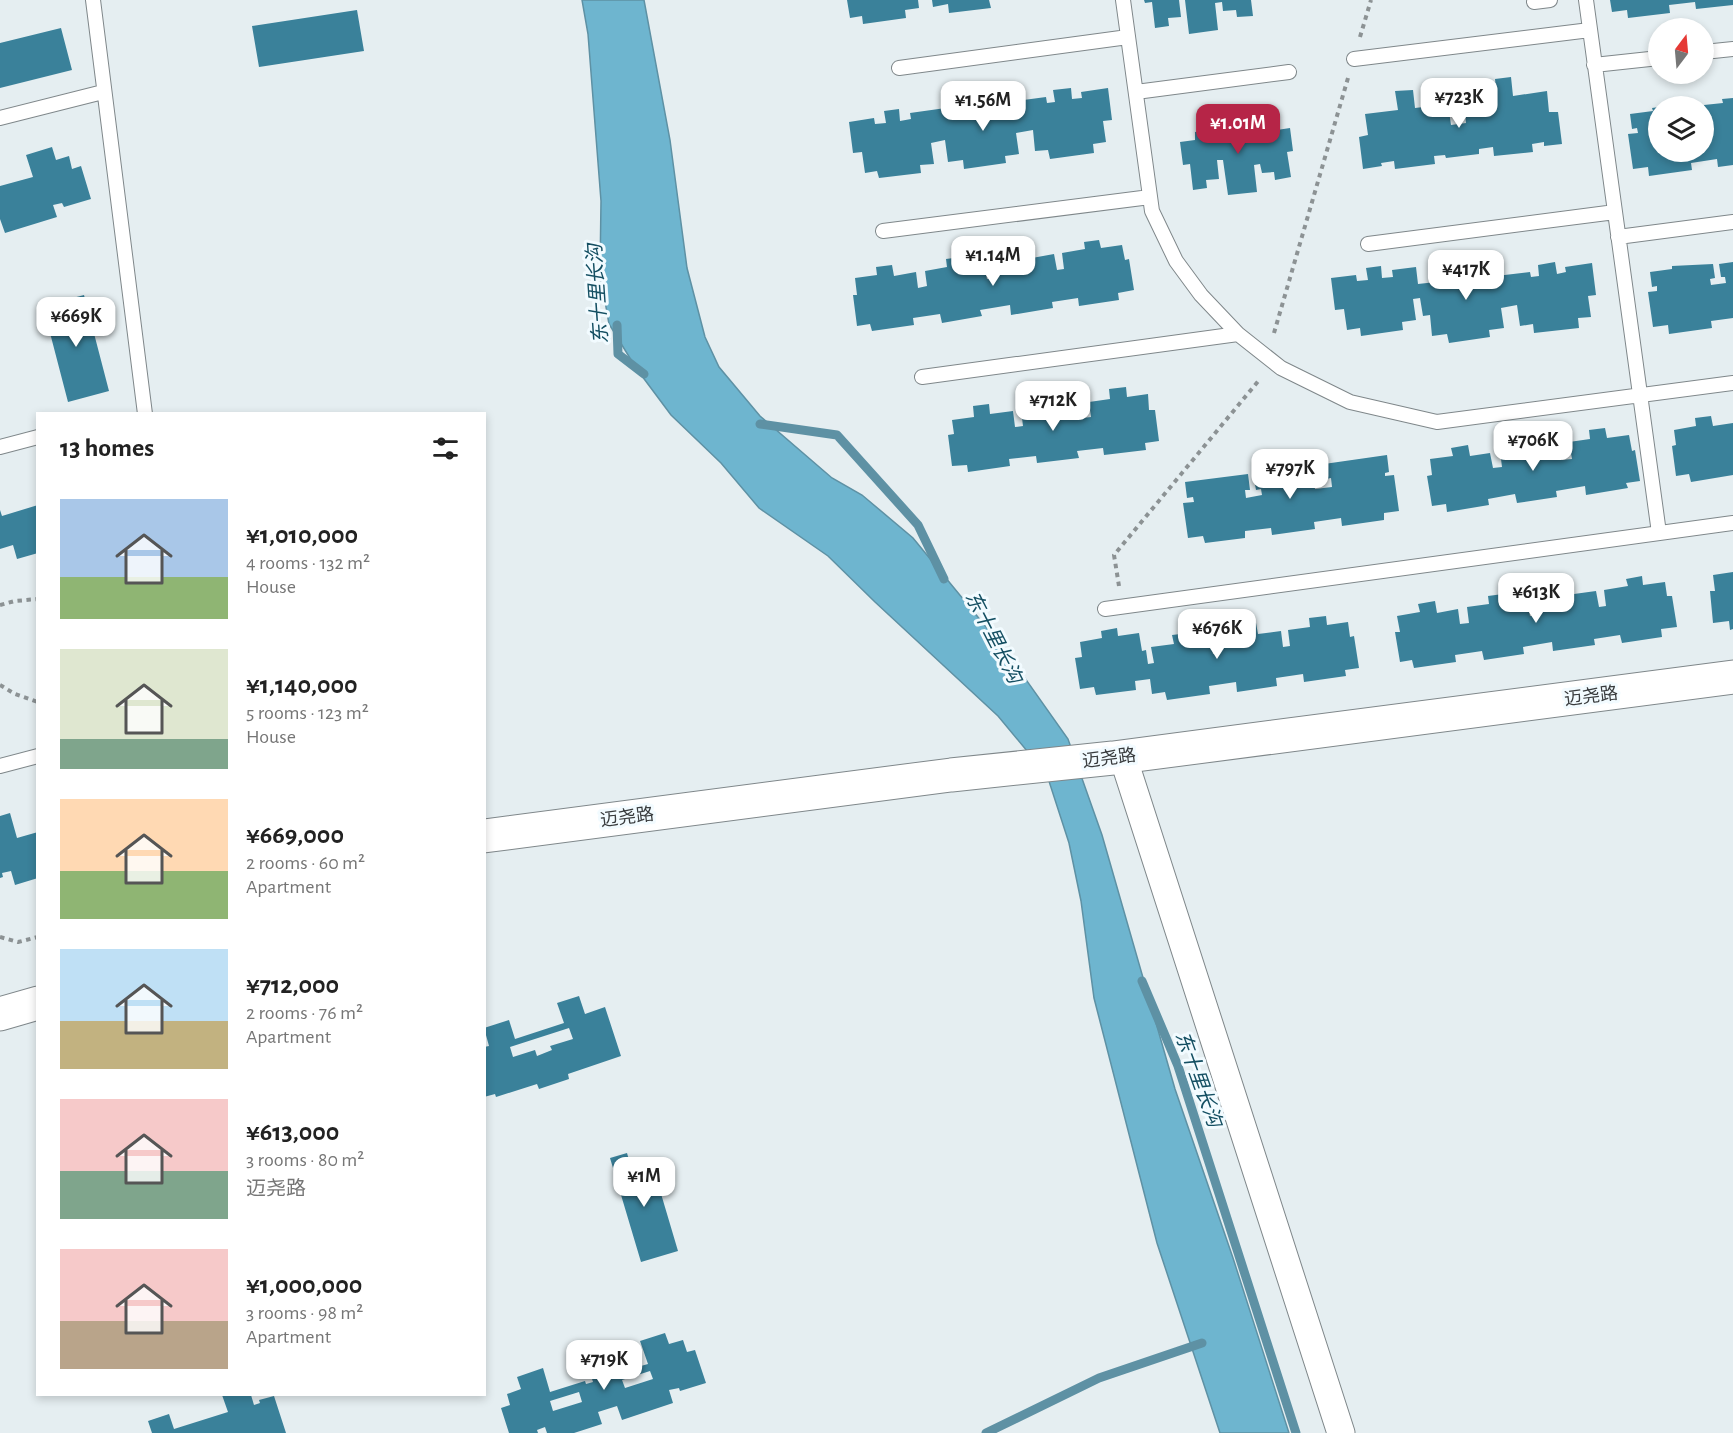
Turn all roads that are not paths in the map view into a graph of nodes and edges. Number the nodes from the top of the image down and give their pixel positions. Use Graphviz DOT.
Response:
graph roads {
  1 [pos="93,0"];
  2 [pos="1123,0"];
  3 [pos="1550,0"];
  4 [pos="1586,0"];
  5 [pos="1534,2"];
  6 [pos="1590,30"];
  7 [pos="1128,37"];
  8 [pos="1733,49"];
  9 [pos="1714,51"];
  10 [pos="1354,59"];
  11 [pos="1648,59"];
  12 [pos="1594,65"];
  13 [pos="899,68"];
  14 [pos="1289,72"];
  15 [pos="103,92"];
  16 [pos="1136,92"];
  17 [pos="0,118"];
  18 [pos="1150,197"];
  19 [pos="1615,212"];
  20 [pos="1733,222"];
  21 [pos="883,231"];
  22 [pos="1618,237"];
  23 [pos="1368,243"];
  24 [pos="1238,334"];
  25 [pos="922,376"];
  26 [pos="1733,383"];
  27 [pos="1640,396"];
  28 [pos="140,412"];
  29 [pos="36,438"];
  30 [pos="0,447"];
  31 [pos="1733,523"];
  32 [pos="1659,533"];
  33 [pos="1106,609"];
  34 [pos="1733,677"];
  35 [pos="36,757"];
  36 [pos="1118,758"];
  37 [pos="0,766"];
  38 [pos="486,836"];
  39 [pos="36,1004"];
  40 [pos="0,1014"];
  41 [pos="1341,1433"];
  1 -- 15 [label="lane"];
  2 -- 7 [label="lane"];
  3 -- 5 [label="lane"];
  4 -- 6 [label="lane"];
  6 -- 10 [label="lane"];
  6 -- 12 [label="lane"];
  7 -- 13 [label="lane"];
  7 -- 16 [label="lane"];
  8 -- 9 [label="lane"];
  11 -- 12 [label="lane"];
  12 -- 19 [label="lane"];
  14 -- 16 [label="lane"];
  15 -- 17 [label="lane"];
  15 -- 28 [label="lane"];
  16 -- 18 [label="lane"];
  18 -- 21 [label="lane"];
  18 -- 24 [label="lane"];
  19 -- 22 [label="lane"];
  19 -- 23 [label="lane"];
  20 -- 22 [label="lane"];
  22 -- 27 [label="lane"];
  24 -- 25 [label="lane"];
  24 -- 27 [label="lane"];
  26 -- 27 [label="lane"];
  27 -- 32 [label="lane"];
  29 -- 30 [label="lane"];
  31 -- 32 [label="lane"];
  32 -- 33 [label="lane"];
  34 -- 36 [label="street, 迈尧路"];
  35 -- 37 [label="lane"];
  36 -- 38 [label="street, 迈尧路"];
  36 -- 41 [label="street"];
  39 -- 40 [label="street"];
}
